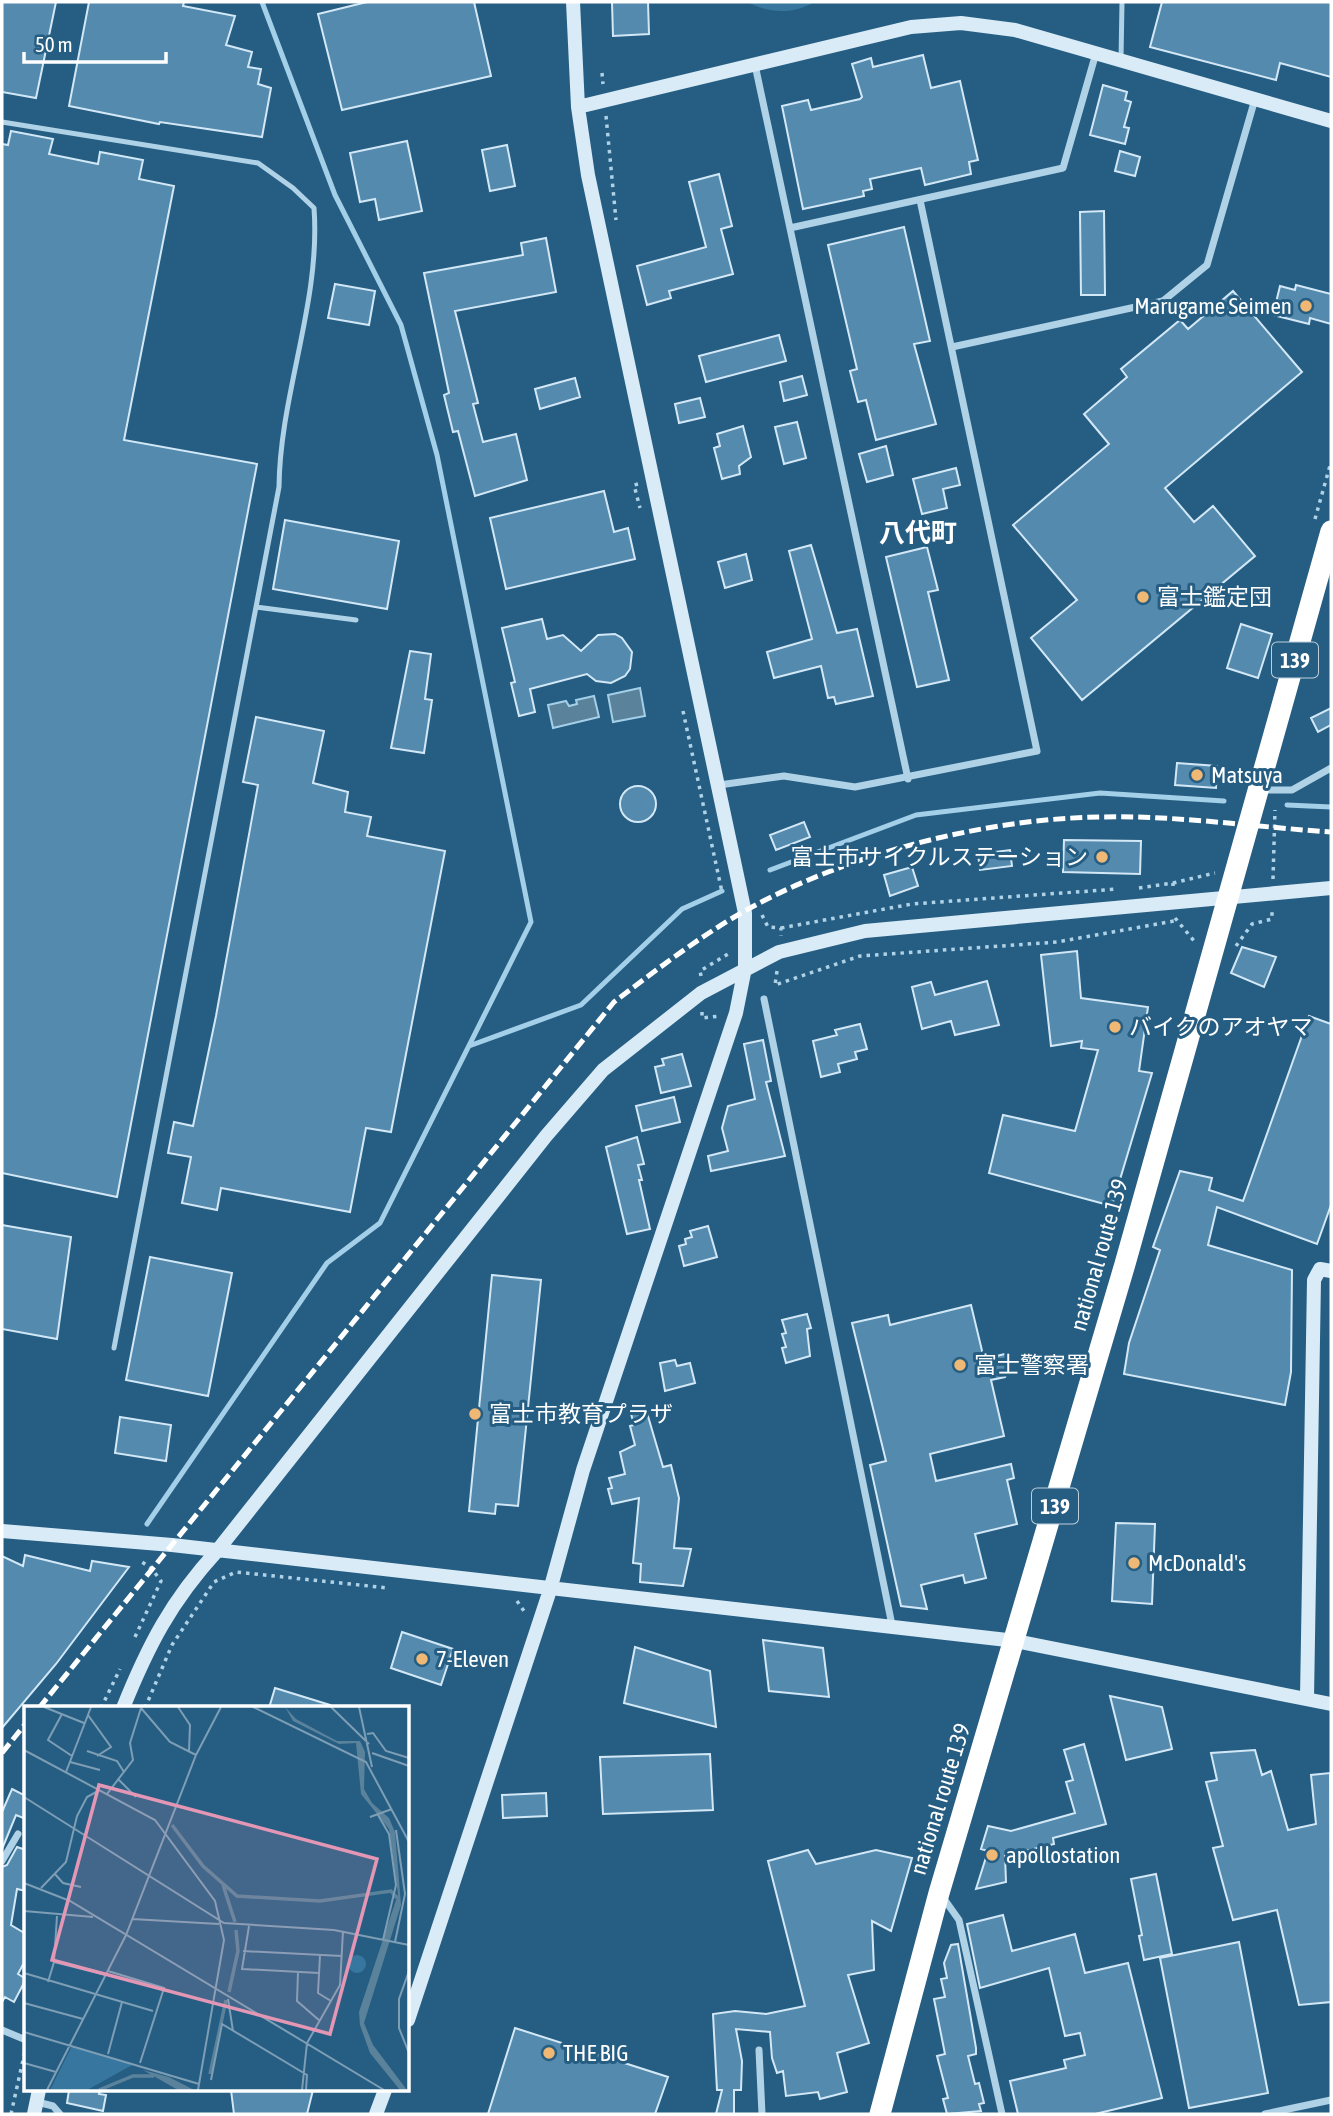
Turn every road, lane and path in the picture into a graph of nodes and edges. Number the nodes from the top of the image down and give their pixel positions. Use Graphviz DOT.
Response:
graph roads {
  1 [pos="573,2"];
  2 [pos="1122,2"];
  3 [pos="1096,53"];
  4 [pos="1121,62"];
  5 [pos="755,64"];
  6 [pos="602,73"];
  7 [pos="1255,99"];
  8 [pos="603,101"];
  9 [pos="578,107"];
  10 [pos="1331,121"];
  11 [pos="2,122"];
  12 [pos="920,200"];
  13 [pos="617,225"];
  14 [pos="790,228"];
  15 [pos="952,347"];
  16 [pos="1331,531"];
  17 [pos="256,607"];
  18 [pos="356,620"];
  19 [pos="1331,768"];
  20 [pos="908,779"];
  21 [pos="719,785"];
  22 [pos="1258,789"];
  23 [pos="713,858"];
  24 [pos="719,879"];
  25 [pos="1132,888"];
  26 [pos="1331,888"];
  27 [pos="1118,889"];
  28 [pos="1227,897"];
  29 [pos="1174,903"];
  30 [pos="781,928"];
  31 [pos="1196,943"];
  32 [pos="745,968"];
  33 [pos="764,999"];
  34 [pos="1331,1271"];
  35 [pos="114,1348"];
  36 [pos="2,1531"];
  37 [pos="217,1551"];
  38 [pos="139,1560"];
  39 [pos="397,1589"];
  40 [pos="550,1590"];
  41 [pos="504,1600"];
  42 [pos="526,1614"];
  43 [pos="892,1625"];
  44 [pos="134,1639"];
  45 [pos="1016,1641"];
  46 [pos="123,1662"];
  47 [pos="1307,1699"];
  48 [pos="1331,1704"];
  49 [pos="102,1706"];
  50 [pos="124,1706"];
  51 [pos="146,1706"];
  52 [pos="18,1834"];
  53 [pos="2,1861"];
  54 [pos="939,1893"];
  55 [pos="410,2014"];
  56 [pos="2,2030"];
  57 [pos="24,2039"];
  58 [pos="758,2050"];
  59 [pos="24,2056"];
  60 [pos="383,2092"];
  61 [pos="1331,2100"];
  62 [pos="37,2102"];
  63 [pos="11,2114"];
  64 [pos="60,2114"];
  65 [pos="376,2114"];
  66 [pos="762,2114"];
  67 [pos="880,2114"];
  68 [pos="1002,2114"];
  69 [pos="1265,2114"];
  1 -- 9 [label="street"];
  2 -- 4 [label="lane"];
  3 -- 4 [label="street"];
  3 -- 5 [label="street"];
  3 -- 12 [label="street"];
  4 -- 7 [label="street"];
  5 -- 8 [label="street"];
  5 -- 14 [label="street"];
  6 -- 8 [label="path"];
  7 -- 10 [label="street"];
  7 -- 15 [label="street"];
  8 -- 9 [label="street"];
  8 -- 13 [label="path"];
  9 -- 21 [label="street"];
  11 -- 17 [label="lane"];
  12 -- 14 [label="street"];
  12 -- 15 [label="street"];
  14 -- 20 [label="street"];
  15 -- 20 [label="street"];
  16 -- 22 [label="highway, national route 139 / 139"];
  17 -- 18 [label="lane"];
  17 -- 35 [label="lane"];
  19 -- 22 [label="street"];
  20 -- 21 [label="street"];
  21 -- 32 [label="street"];
  22 -- 28 [label="highway, national route 139 / 139"];
  23 -- 24 [label="path"];
  25 -- 29 [label="path"];
  26 -- 28 [label="street"];
  27 -- 30 [label="path"];
  28 -- 29 [label="street"];
  28 -- 45 [label="highway, national route 139 / 139"];
  29 -- 31 [label="path"];
  29 -- 32 [label="street"];
  32 -- 37 [label="street"];
  32 -- 40 [label="street"];
  33 -- 43 [label="street"];
  34 -- 47 [label="street"];
  36 -- 37 [label="street"];
  37 -- 40 [label="street"];
  37 -- 50 [label="street"];
  38 -- 44 [label="path"];
  39 -- 51 [label="path"];
  40 -- 43 [label="street"];
  40 -- 55 [label="street"];
  41 -- 42 [label="path"];
  43 -- 45 [label="street"];
  45 -- 47 [label="street"];
  45 -- 54 [label="highway, national route 139 / 139"];
  46 -- 49 [label="path"];
  47 -- 48 [label="street"];
  52 -- 53 [label="street"];
  54 -- 67 [label="highway, national route 139 / 139"];
  54 -- 68 [label="street"];
  56 -- 57 [label="street"];
  58 -- 66 [label="street"];
  59 -- 63 [label="path"];
  60 -- 65 [label="street"];
  61 -- 69 [label="street"];
  62 -- 64 [label="street"];
}
